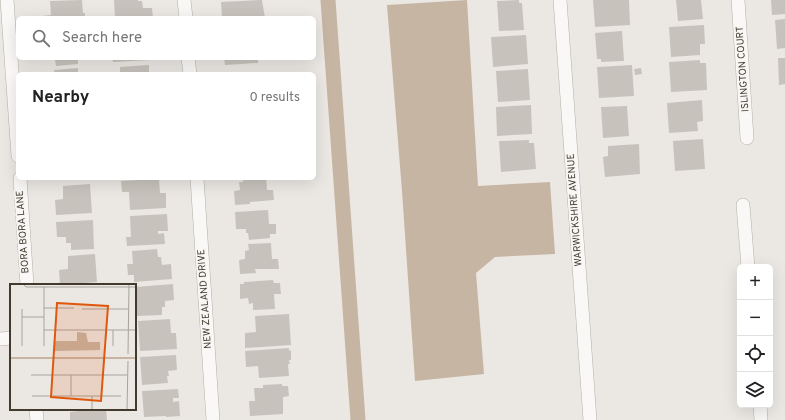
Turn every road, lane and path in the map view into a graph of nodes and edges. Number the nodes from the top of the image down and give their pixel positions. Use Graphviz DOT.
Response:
graph roads {
  1 [pos="6,0"];
  2 [pos="184,0"];
  3 [pos="560,0"];
  4 [pos="738,0"];
  5 [pos="186,16"];
  6 [pos="188,60"];
  7 [pos="190,72"];
  8 [pos="16,130"];
  9 [pos="747,138"];
  10 [pos="20,180"];
  11 [pos="197,180"];
  12 [pos="743,205"];
  13 [pos="748,264"];
  14 [pos="27,284"];
  15 [pos="10,338"];
  16 [pos="0,339"];
  17 [pos="760,408"];
  18 [pos="36,410"];
  19 [pos="37,420"];
  20 [pos="213,420"];
  21 [pos="590,420"];
  22 [pos="761,420"];
  1 -- 8 [label="street"];
  2 -- 5 [label="street"];
  3 -- 21 [label="street, WARWICKSHIRE AVENUE"];
  4 -- 9 [label="street, ISLINGTON COURT"];
  6 -- 7 [label="street"];
  10 -- 14 [label="street, BORA BORA LANE"];
  11 -- 20 [label="street, NEW ZEALAND DRIVE"];
  12 -- 13 [label="street"];
  15 -- 16 [label="street"];
  17 -- 22 [label="street"];
  18 -- 19 [label="street"];
}
